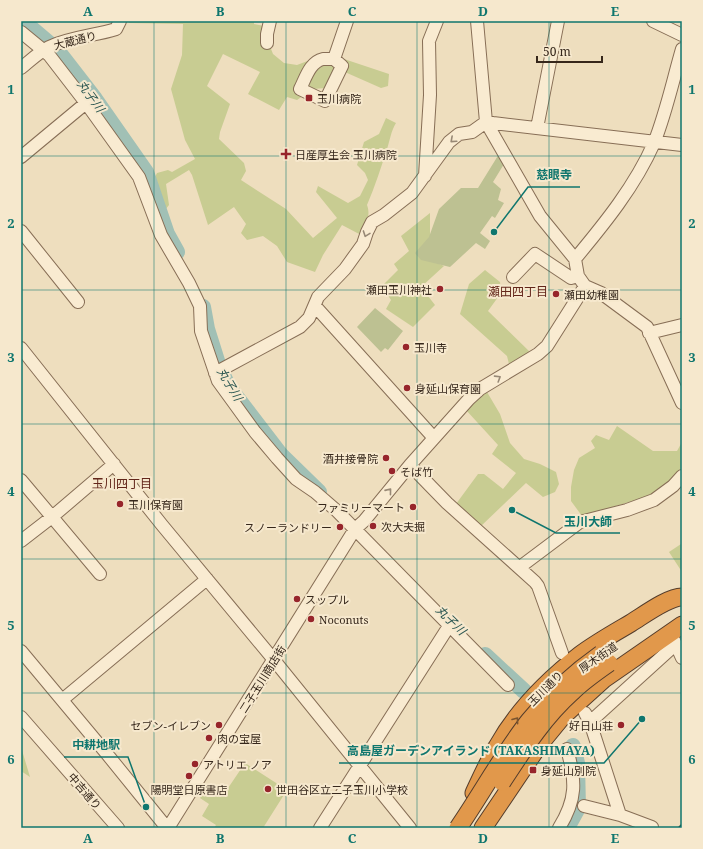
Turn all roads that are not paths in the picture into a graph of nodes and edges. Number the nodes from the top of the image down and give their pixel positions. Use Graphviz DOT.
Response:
graph roads {
  1 [pos="120,21"];
  2 [pos="270,21"];
  3 [pos="347,21"];
  4 [pos="437,21"];
  5 [pos="477,21"];
  6 [pos="558,21"];
  7 [pos="653,21"];
  8 [pos="21,32"];
  9 [pos="682,35"];
  10 [pos="267,43"];
  11 [pos="49,47"];
  12 [pos="682,49"];
  13 [pos="334,59"];
  14 [pos="21,68"];
  15 [pos="86,103"];
  16 [pos="486,122"];
  17 [pos="538,128"];
  18 [pos="654,142"];
  19 [pos="682,145"];
  20 [pos="21,157"];
  21 [pos="425,176"];
  22 [pos="21,231"];
  23 [pos="576,259"];
  24 [pos="513,277"];
  25 [pos="581,281"];
  26 [pos="78,302"];
  27 [pos="315,306"];
  28 [pos="682,325"];
  29 [pos="649,333"];
  30 [pos="21,348"];
  31 [pos="217,372"];
  32 [pos="682,403"];
  33 [pos="434,438"];
  34 [pos="114,464"];
  35 [pos="410,465"];
  36 [pos="682,476"];
  37 [pos="21,480"];
  38 [pos="52,517"];
  39 [pos="359,526"];
  40 [pos="21,541"];
  41 [pos="520,567"];
  42 [pos="100,574"];
  43 [pos="207,579"];
  44 [pos="682,598"];
  45 [pos="682,616"];
  46 [pos="449,626"];
  47 [pos="677,633"];
  48 [pos="21,651"];
  49 [pos="562,653"];
  50 [pos="682,658"];
  51 [pos="605,659"];
  52 [pos="274,660"];
  53 [pos="508,685"];
  54 [pos="62,700"];
  55 [pos="22,720"];
  56 [pos="568,749"];
  57 [pos="360,767"];
  58 [pos="584,806"];
  59 [pos="620,815"];
  60 [pos="652,827"];
  61 [pos="118,828"];
  62 [pos="167,828"];
  63 [pos="320,828"];
  64 [pos="410,828"];
  65 [pos="458,828"];
  66 [pos="472,828"];
  67 [pos="483,828"];
  68 [pos="559,828"];
  1 -- 11 [label="street, 大蔵通り"];
  2 -- 10 [label="street"];
  3 -- 13 [label="street"];
  4 -- 21 [label="street"];
  5 -- 16 [label="street"];
  6 -- 17 [label="street"];
  7 -- 9 [label="street"];
  8 -- 11 [label="street"];
  11 -- 14 [label="street, 大蔵通り"];
  11 -- 15 [label="street"];
  12 -- 18 [label="street"];
  15 -- 20 [label="street"];
  15 -- 31 [label="street"];
  16 -- 17 [label="street"];
  16 -- 21 [label="street, one-way"];
  16 -- 23 [label="street"];
  17 -- 18 [label="street"];
  18 -- 19 [label="street"];
  18 -- 23 [label="street"];
  21 -- 27 [label="street, one-way"];
  22 -- 26 [label="street"];
  23 -- 25 [label="street"];
  24 -- 25 [label="street"];
  25 -- 29 [label="street"];
  33 -- 25 [label="street, 二子玉川商店街, one-way"];
  27 -- 31 [label="street"];
  27 -- 33 [label="street"];
  28 -- 29 [label="street"];
  29 -- 32 [label="street"];
  30 -- 34 [label="street"];
  31 -- 39 [label="street"];
  33 -- 35 [label="street, 二子玉川商店街"];
  34 -- 38 [label="street"];
  34 -- 43 [label="street"];
  39 -- 35 [label="street, 二子玉川商店街, one-way"];
  35 -- 41 [label="street"];
  36 -- 41 [label="street"];
  37 -- 38 [label="street"];
  38 -- 40 [label="street"];
  38 -- 42 [label="street"];
  39 -- 46 [label="street"];
  39 -- 52 [label="street, 二子玉川商店街"];
  41 -- 49 [label="street"];
  43 -- 52 [label="street"];
  43 -- 54 [label="street"];
  44 -- 51 [label="highway, 厚木街道"];
  65 -- 44 [label="highway, 玉川通り, one-way"];
  45 -- 51 [label="highway, 厚木街道"];
  46 -- 53 [label="street"];
  46 -- 57 [label="street"];
  47 -- 50 [label="street"];
  47 -- 59 [label="street"];
  47 -- 67 [label="highway"];
  48 -- 54 [label="street"];
  51 -- 65 [label="highway, 厚木街道, bridge"];
  51 -- 66 [label="highway, 厚木街道, bridge"];
  52 -- 57 [label="street"];
  52 -- 62 [label="street, 二子玉川商店街"];
  54 -- 62 [label="street"];
  55 -- 61 [label="street, 中吉通り"];
  56 -- 68 [label="street"];
  57 -- 63 [label="street"];
  57 -- 64 [label="street"];
  58 -- 59 [label="street"];
  59 -- 60 [label="street"];
}
